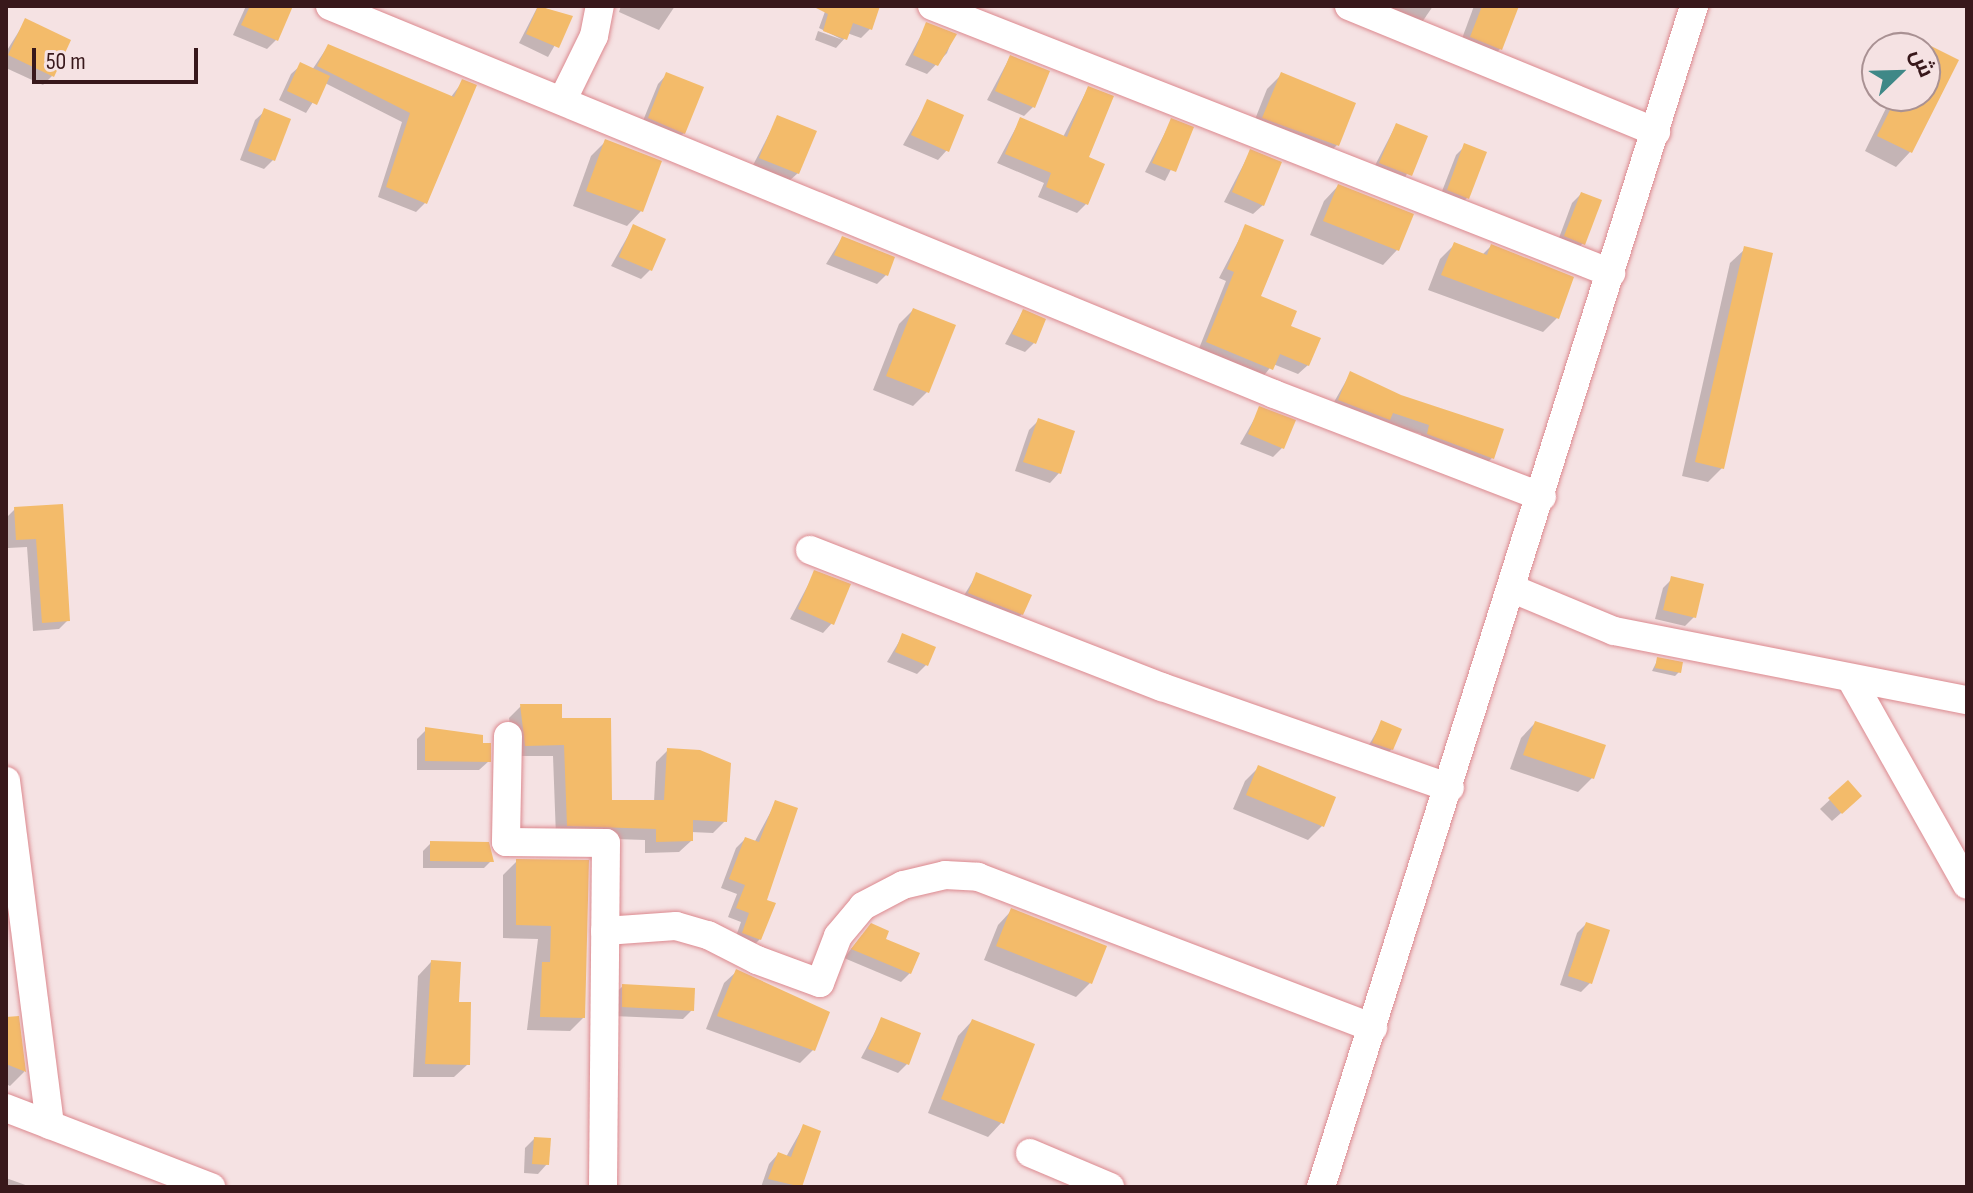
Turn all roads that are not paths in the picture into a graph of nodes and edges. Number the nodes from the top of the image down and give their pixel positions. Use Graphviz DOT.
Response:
graph roads {
  1 [pos="330,6"];
  2 [pos="600,6"];
  3 [pos="932,6"];
  4 [pos="1349,6"];
  5 [pos="1694,6"];
  6 [pos="563,99"];
  7 [pos="1656,132"];
  8 [pos="1611,273"];
  9 [pos="1542,497"];
  10 [pos="810,550"];
  11 [pos="1513,589"];
  12 [pos="1851,679"];
  13 [pos="1967,700"];
  14 [pos="508,736"];
  15 [pos="6,781"];
  16 [pos="1450,788"];
  17 [pos="1967,885"];
  18 [pos="605,931"];
  19 [pos="1373,1028"];
  20 [pos="6,1108"];
  21 [pos="50,1125"];
  22 [pos="1030,1153"];
  23 [pos="211,1187"];
  24 [pos="603,1187"];
  25 [pos="1110,1187"];
  26 [pos="1321,1187"];
  1 -- 6 [label="street"];
  2 -- 6 [label="street"];
  3 -- 8 [label="street"];
  4 -- 7 [label="street"];
  5 -- 7 [label="street"];
  6 -- 9 [label="street"];
  7 -- 8 [label="street"];
  8 -- 9 [label="street"];
  9 -- 11 [label="street"];
  10 -- 16 [label="street"];
  11 -- 12 [label="street"];
  11 -- 16 [label="street"];
  12 -- 13 [label="street"];
  12 -- 17 [label="street"];
  14 -- 18 [label="street"];
  15 -- 21 [label="street"];
  16 -- 19 [label="street"];
  18 -- 19 [label="street"];
  18 -- 24 [label="street"];
  19 -- 26 [label="street"];
  20 -- 21 [label="street"];
  21 -- 23 [label="street"];
  22 -- 25 [label="street"];
}
